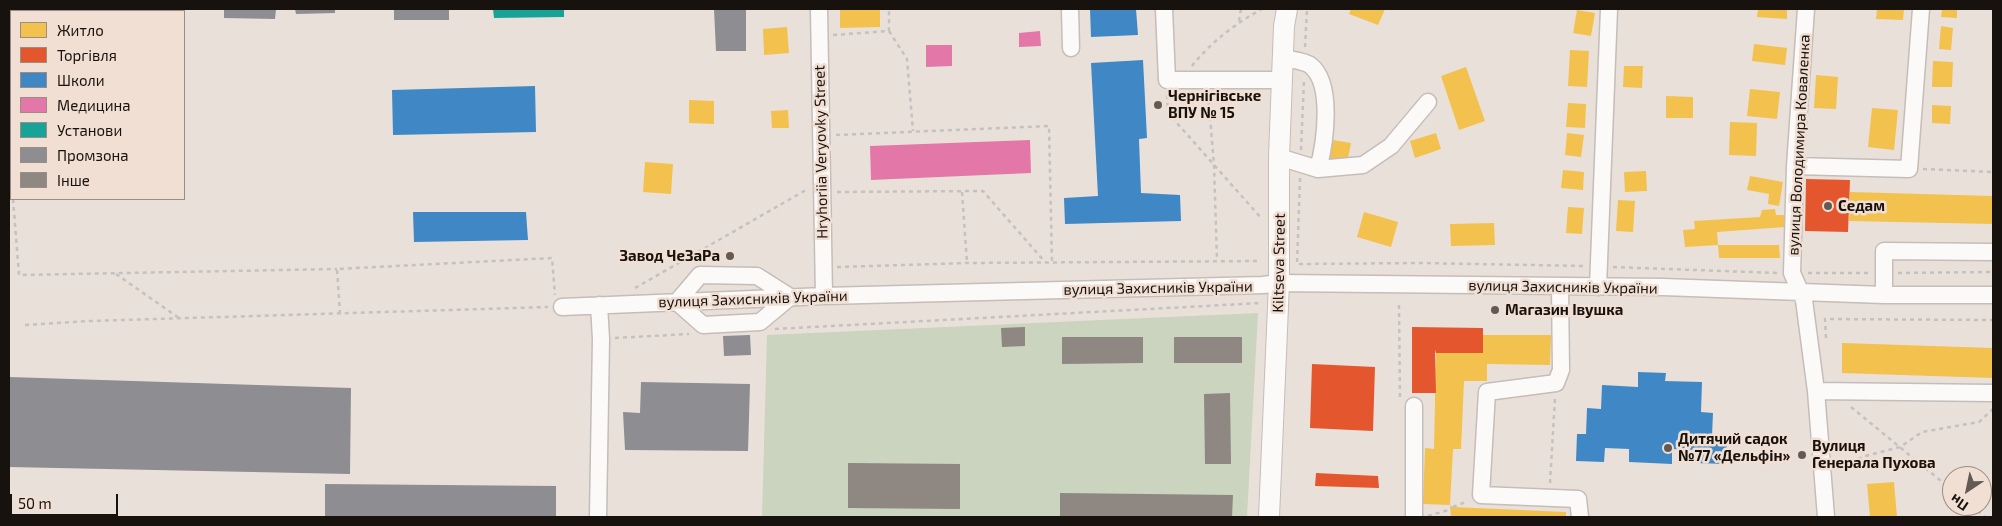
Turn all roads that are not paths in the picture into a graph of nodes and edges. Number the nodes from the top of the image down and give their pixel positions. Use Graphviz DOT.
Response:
graph roads {
  1 [pos="819,9"];
  2 [pos="1070,9"];
  3 [pos="1164,9"];
  4 [pos="1287,9"];
  5 [pos="1610,9"];
  6 [pos="1806,9"];
  7 [pos="1921,9"];
  8 [pos="1071,48"];
  9 [pos="1284,58"];
  10 [pos="1283,80"];
  11 [pos="1428,102"];
  12 [pos="1279,157"];
  13 [pos="1795,166"];
  14 [pos="1318,169"];
  15 [pos="1993,252"];
  16 [pos="1279,283"];
  17 [pos="1560,287"];
  18 [pos="1598,287"];
  19 [pos="1800,292"];
  20 [pos="1884,294"];
  21 [pos="1993,295"];
  22 [pos="824,296"];
  23 [pos="790,297"];
  24 [pos="677,302"];
  25 [pos="599,305"];
  26 [pos="559,307"];
  27 [pos="1816,391"];
  28 [pos="1993,393"];
  29 [pos="1414,406"];
  30 [pos="598,517"];
  31 [pos="1269,517"];
  32 [pos="1414,517"];
  33 [pos="1580,517"];
  34 [pos="1826,517"];
  1 -- 22 [label="street, Hryhoriia Veryovky Street"];
  2 -- 8 [label="street"];
  3 -- 10 [label="street"];
  4 -- 9 [label="main road, Kiltseva Street"];
  5 -- 18 [label="street"];
  6 -- 13 [label="street, вулиця Володимира Коваленка"];
  7 -- 13 [label="street"];
  9 -- 10 [label="main road, Kiltseva Street"];
  9 -- 14 [label="street"];
  10 -- 12 [label="main road, Kiltseva Street"];
  11 -- 14 [label="street"];
  12 -- 14 [label="street"];
  12 -- 16 [label="main road, Kiltseva Street"];
  13 -- 19 [label="street, вулиця Володимира Коваленка"];
  15 -- 20 [label="street"];
  16 -- 17 [label="street, вулиця Захисників України"];
  16 -- 22 [label="street, вулиця Захисників України"];
  16 -- 31 [label="main road, Kiltseva Street"];
  17 -- 18 [label="street, вулиця Захисників України"];
  17 -- 33 [label="street"];
  18 -- 19 [label="street, вулиця Захисників України"];
  19 -- 20 [label="street, вулиця Захисників України"];
  19 -- 27 [label="street, вулиця Володимира Коваленка"];
  20 -- 21 [label="street, вулиця Захисників України"];
  22 -- 23 [label="street, вулиця Захисників України"];
  23 -- 24 [label="street, вулиця Захисників України"];
  23 -- 24 [label="street"];
  23 -- 24 [label="street"];
  24 -- 25 [label="street, вулиця Захисників України"];
  25 -- 26 [label="street, вулиця Захисників України"];
  25 -- 30 [label="street"];
  27 -- 28 [label="street"];
  27 -- 34 [label="street, вулиця Володимира Коваленка"];
  29 -- 32 [label="street"];
}
